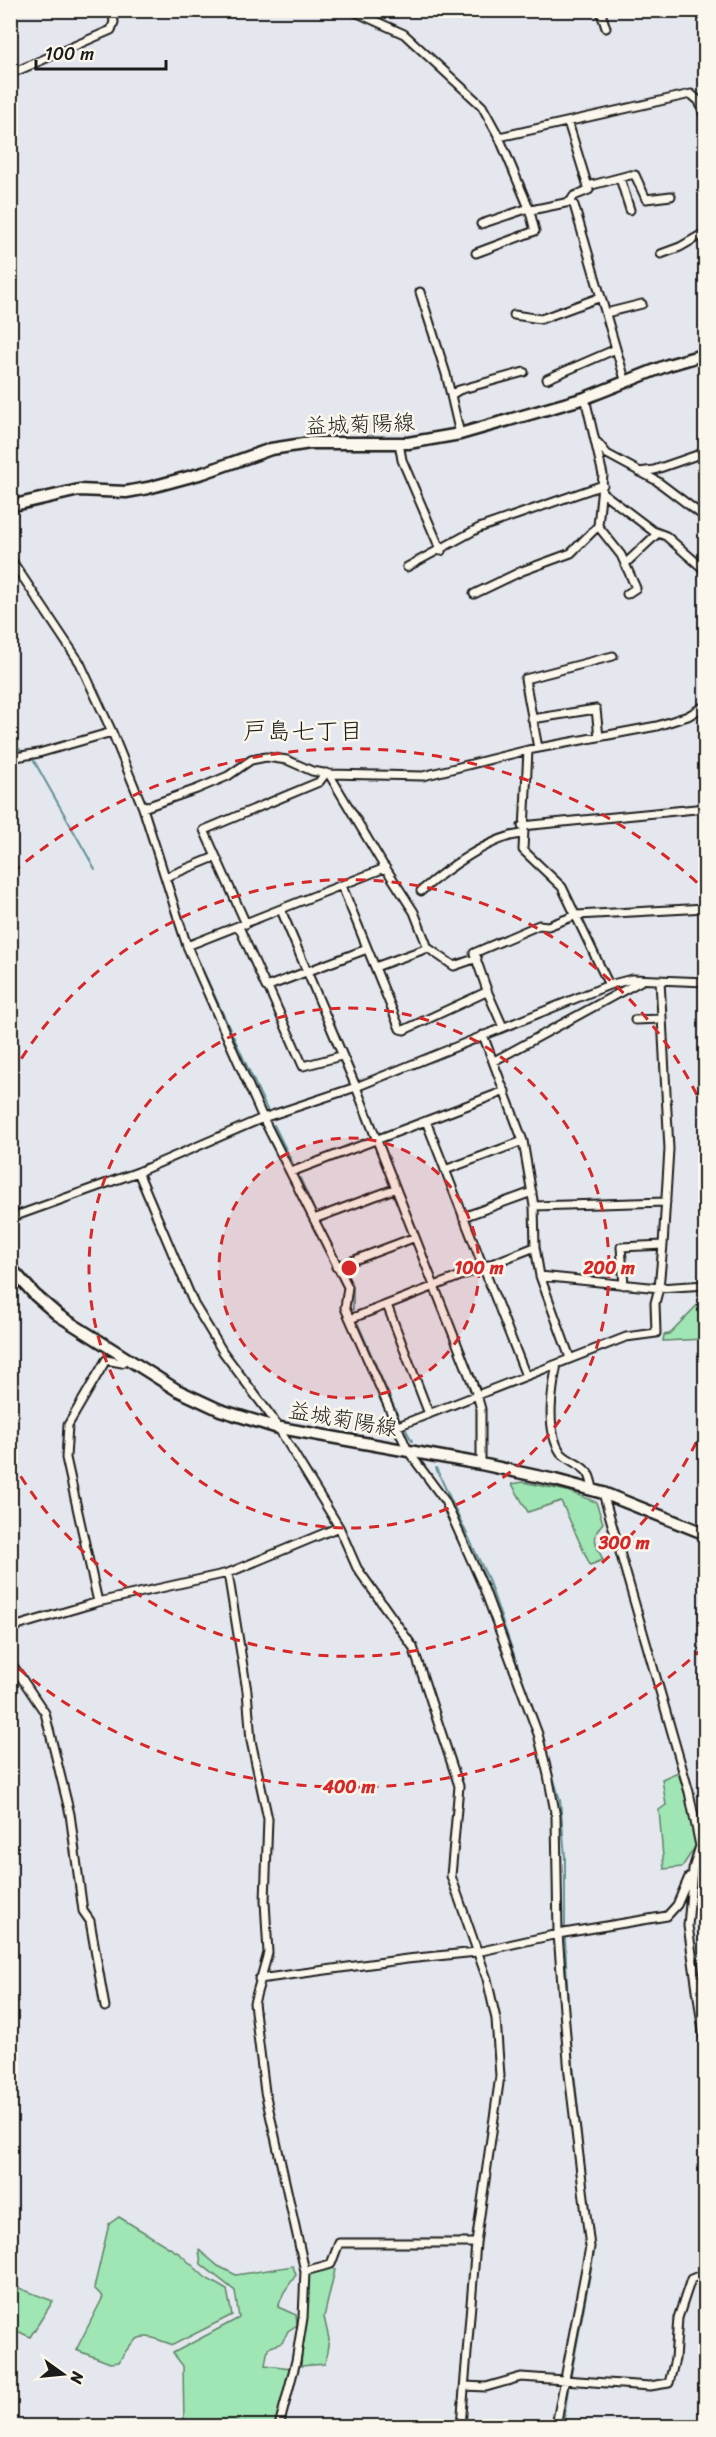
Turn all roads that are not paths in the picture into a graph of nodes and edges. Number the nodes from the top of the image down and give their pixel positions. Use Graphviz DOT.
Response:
graph roads {
  1 [pos="111,10"];
  2 [pos="351,10"];
  3 [pos="600,10"];
  4 [pos="606,28"];
  5 [pos="10,74"];
  6 [pos="705,120"];
  7 [pos="568,122"];
  8 [pos="499,137"];
  9 [pos="620,178"];
  10 [pos="588,186"];
  11 [pos="671,196"];
  12 [pos="570,202"];
  13 [pos="529,208"];
  14 [pos="630,210"];
  15 [pos="481,224"];
  16 [pos="705,232"];
  17 [pos="476,253"];
  18 [pos="661,254"];
  19 [pos="420,292"];
  20 [pos="601,297"];
  21 [pos="642,304"];
  22 [pos="606,314"];
  23 [pos="514,315"];
  24 [pos="616,349"];
  25 [pos="705,354"];
  26 [pos="524,372"];
  27 [pos="547,379"];
  28 [pos="626,383"];
  29 [pos="451,395"];
  30 [pos="585,398"];
  31 [pos="459,434"];
  32 [pos="596,441"];
  33 [pos="399,443"];
  34 [pos="705,452"];
  35 [pos="639,472"];
  36 [pos="603,489"];
  37 [pos="10,506"];
  38 [pos="705,518"];
  39 [pos="598,526"];
  40 [pos="658,533"];
  41 [pos="441,551"];
  42 [pos="10,558"];
  43 [pos="625,564"];
  44 [pos="407,567"];
  45 [pos="705,571"];
  46 [pos="474,594"];
  47 [pos="627,594"];
  48 [pos="613,656"];
  49 [pos="705,705"];
  50 [pos="532,719"];
  51 [pos="112,732"];
  52 [pos="599,737"];
  53 [pos="10,748"];
  54 [pos="538,748"];
  55 [pos="528,750"];
  56 [pos="12,757"];
  57 [pos="327,774"];
  58 [pos="143,808"];
  59 [pos="705,808"];
  60 [pos="522,830"];
  61 [pos="215,857"];
  62 [pos="385,867"];
  63 [pos="166,878"];
  64 [pos="342,886"];
  65 [pos="421,891"];
  66 [pos="705,908"];
  67 [pos="281,909"];
  68 [pos="576,915"];
  69 [pos="242,925"];
  70 [pos="187,946"];
  71 [pos="428,948"];
  72 [pos="367,949"];
  73 [pos="477,958"];
  74 [pos="375,967"];
  75 [pos="307,972"];
  76 [pos="643,980"];
  77 [pos="660,980"];
  78 [pos="705,982"];
  79 [pos="609,985"];
  80 [pos="268,987"];
  81 [pos="488,993"];
  82 [pos="662,1019"];
  83 [pos="635,1020"];
  84 [pos="503,1027"];
  85 [pos="483,1035"];
  86 [pos="341,1056"];
  87 [pos="494,1061"];
  88 [pos="356,1088"];
  89 [pos="505,1091"];
  90 [pos="263,1118"];
  91 [pos="426,1121"];
  92 [pos="375,1141"];
  93 [pos="523,1141"];
  94 [pos="445,1170"];
  95 [pos="138,1172"];
  96 [pos="291,1172"];
  97 [pos="394,1189"];
  98 [pos="531,1192"];
  99 [pos="666,1202"];
  100 [pos="534,1206"];
  101 [pos="463,1217"];
  102 [pos="10,1218"];
  103 [pos="314,1219"];
  104 [pos="413,1238"];
  105 [pos="663,1245"];
  106 [pos="535,1247"];
  107 [pos="10,1267"];
  108 [pos="336,1267"];
  109 [pos="483,1267"];
  110 [pos="540,1276"];
  111 [pos="624,1285"];
  112 [pos="705,1285"];
  113 [pos="433,1287"];
  114 [pos="659,1288"];
  115 [pos="387,1305"];
  116 [pos="350,1319"];
  117 [pos="126,1358"];
  118 [pos="570,1358"];
  119 [pos="557,1364"];
  120 [pos="526,1376"];
  121 [pos="477,1395"];
  122 [pos="429,1414"];
  123 [pos="398,1426"];
  124 [pos="275,1427"];
  125 [pos="408,1451"];
  126 [pos="481,1464"];
  127 [pos="598,1492"];
  128 [pos="339,1527"];
  129 [pos="705,1534"];
  130 [pos="228,1573"];
  131 [pos="98,1602"];
  132 [pos="10,1628"];
  133 [pos="10,1661"];
  134 [pos="703,1843"];
  135 [pos="693,1869"];
  136 [pos="558,1934"];
  137 [pos="477,1952"];
  138 [pos="259,1979"];
  139 [pos="105,2007"];
  140 [pos="705,2054"];
  141 [pos="476,2243"];
  142 [pos="305,2271"];
  143 [pos="705,2273"];
  144 [pos="562,2382"];
  145 [pos="465,2386"];
  146 [pos="279,2427"];
  147 [pos="461,2427"];
  148 [pos="556,2427"];
  1 -- 5 [label="street"];
  2 -- 8 [label="street"];
  3 -- 4 [label="street"];
  6 -- 7 [label="street"];
  7 -- 8 [label="street"];
  7 -- 10 [label="street"];
  8 -- 13 [label="street"];
  9 -- 10 [label="street"];
  9 -- 11 [label="street"];
  9 -- 14 [label="street"];
  10 -- 12 [label="street"];
  12 -- 13 [label="street"];
  12 -- 20 [label="street"];
  13 -- 15 [label="street"];
  13 -- 17 [label="street"];
  16 -- 18 [label="street"];
  19 -- 29 [label="street"];
  20 -- 22 [label="street"];
  20 -- 23 [label="street"];
  21 -- 22 [label="street"];
  22 -- 24 [label="street"];
  24 -- 27 [label="street"];
  24 -- 28 [label="street"];
  25 -- 28 [label="main road, 益城菊陽線"];
  26 -- 29 [label="street"];
  28 -- 30 [label="main road, 益城菊陽線"];
  29 -- 31 [label="street"];
  30 -- 31 [label="main road, 益城菊陽線"];
  30 -- 32 [label="street"];
  31 -- 33 [label="main road, 益城菊陽線"];
  32 -- 35 [label="street"];
  32 -- 36 [label="street"];
  33 -- 37 [label="main road, 益城菊陽線"];
  33 -- 41 [label="street"];
  34 -- 35 [label="street"];
  35 -- 38 [label="street"];
  36 -- 39 [label="street"];
  36 -- 40 [label="street"];
  36 -- 41 [label="street"];
  39 -- 43 [label="street"];
  39 -- 46 [label="street"];
  40 -- 43 [label="street"];
  40 -- 45 [label="street"];
  41 -- 44 [label="street"];
  42 -- 51 [label="street"];
  43 -- 47 [label="street"];
  48 -- 50 [label="street"];
  49 -- 52 [label="street"];
  50 -- 52 [label="street"];
  50 -- 54 [label="street"];
  51 -- 56 [label="street"];
  51 -- 58 [label="street"];
  52 -- 54 [label="street"];
  53 -- 56 [label="street"];
  54 -- 55 [label="street"];
  55 -- 57 [label="street"];
  55 -- 60 [label="street"];
  57 -- 58 [label="street"];
  57 -- 61 [label="street"];
  57 -- 62 [label="street"];
  58 -- 63 [label="street"];
  59 -- 60 [label="street"];
  60 -- 65 [label="street"];
  60 -- 68 [label="street"];
  61 -- 63 [label="street"];
  61 -- 69 [label="street"];
  62 -- 64 [label="street"];
  62 -- 71 [label="street"];
  63 -- 70 [label="street"];
  64 -- 67 [label="street"];
  64 -- 72 [label="street"];
  66 -- 68 [label="street"];
  67 -- 69 [label="street"];
  67 -- 75 [label="street"];
  68 -- 73 [label="street"];
  68 -- 79 [label="street"];
  69 -- 70 [label="street"];
  69 -- 80 [label="street"];
  70 -- 90 [label="street"];
  71 -- 73 [label="street"];
  71 -- 74 [label="street"];
  72 -- 74 [label="street"];
  72 -- 75 [label="street"];
  73 -- 81 [label="street"];
  74 -- 81 [label="street"];
  75 -- 80 [label="street"];
  75 -- 86 [label="street"];
  76 -- 77 [label="street"];
  76 -- 79 [label="street"];
  76 -- 87 [label="street"];
  77 -- 78 [label="street"];
  77 -- 82 [label="street"];
  79 -- 84 [label="street"];
  80 -- 86 [label="street"];
  81 -- 84 [label="street"];
  82 -- 83 [label="street"];
  82 -- 99 [label="street"];
  84 -- 85 [label="street"];
  85 -- 87 [label="street"];
  85 -- 88 [label="street"];
  86 -- 88 [label="street"];
  87 -- 89 [label="street"];
  88 -- 90 [label="street"];
  88 -- 92 [label="street"];
  89 -- 91 [label="street"];
  89 -- 93 [label="street"];
  90 -- 95 [label="street"];
  90 -- 96 [label="street"];
  91 -- 92 [label="street"];
  91 -- 94 [label="street"];
  92 -- 96 [label="street"];
  92 -- 97 [label="street"];
  93 -- 94 [label="street"];
  93 -- 98 [label="street"];
  94 -- 101 [label="street"];
  95 -- 102 [label="street"];
  95 -- 124 [label="street"];
  96 -- 103 [label="street"];
  97 -- 103 [label="street"];
  97 -- 104 [label="street"];
  98 -- 100 [label="street"];
  98 -- 101 [label="street"];
  99 -- 100 [label="street"];
  99 -- 105 [label="street"];
  100 -- 106 [label="street"];
  101 -- 109 [label="street"];
  103 -- 108 [label="street"];
  104 -- 108 [label="street"];
  104 -- 113 [label="street"];
  105 -- 111 [label="street"];
  105 -- 114 [label="street"];
  106 -- 109 [label="street"];
  106 -- 110 [label="street"];
  107 -- 117 [label="main road, 益城菊陽線"];
  108 -- 116 [label="street"];
  109 -- 113 [label="street"];
  109 -- 120 [label="street"];
  110 -- 111 [label="street"];
  110 -- 118 [label="street"];
  111 -- 114 [label="street"];
  112 -- 114 [label="street"];
  113 -- 115 [label="street"];
  113 -- 121 [label="street"];
  114 -- 118 [label="street"];
  115 -- 116 [label="street"];
  115 -- 122 [label="street"];
  116 -- 123 [label="street"];
  117 -- 124 [label="main road, 益城菊陽線"];
  117 -- 131 [label="street"];
  118 -- 119 [label="street"];
  119 -- 120 [label="street"];
  119 -- 127 [label="street"];
  120 -- 121 [label="street"];
  121 -- 122 [label="street"];
  121 -- 126 [label="street"];
  122 -- 123 [label="street"];
  123 -- 125 [label="street"];
  124 -- 125 [label="main road, 益城菊陽線"];
  124 -- 128 [label="street"];
  125 -- 126 [label="main road, 益城菊陽線"];
  125 -- 136 [label="street"];
  126 -- 127 [label="main road, 益城菊陽線"];
  127 -- 129 [label="main road, 益城菊陽線"];
  127 -- 134 [label="street"];
  128 -- 130 [label="street"];
  128 -- 137 [label="street"];
  130 -- 131 [label="street"];
  130 -- 138 [label="street"];
  131 -- 132 [label="street"];
  133 -- 139 [label="street"];
  134 -- 135 [label="street"];
  135 -- 136 [label="street"];
  135 -- 140 [label="street"];
  136 -- 137 [label="street"];
  136 -- 144 [label="street"];
  137 -- 138 [label="street"];
  137 -- 141 [label="street"];
  138 -- 142 [label="street"];
  141 -- 142 [label="street"];
  141 -- 145 [label="street"];
  142 -- 146 [label="street"];
  143 -- 144 [label="street"];
  144 -- 145 [label="street"];
  144 -- 148 [label="street"];
  145 -- 147 [label="street"];
}
